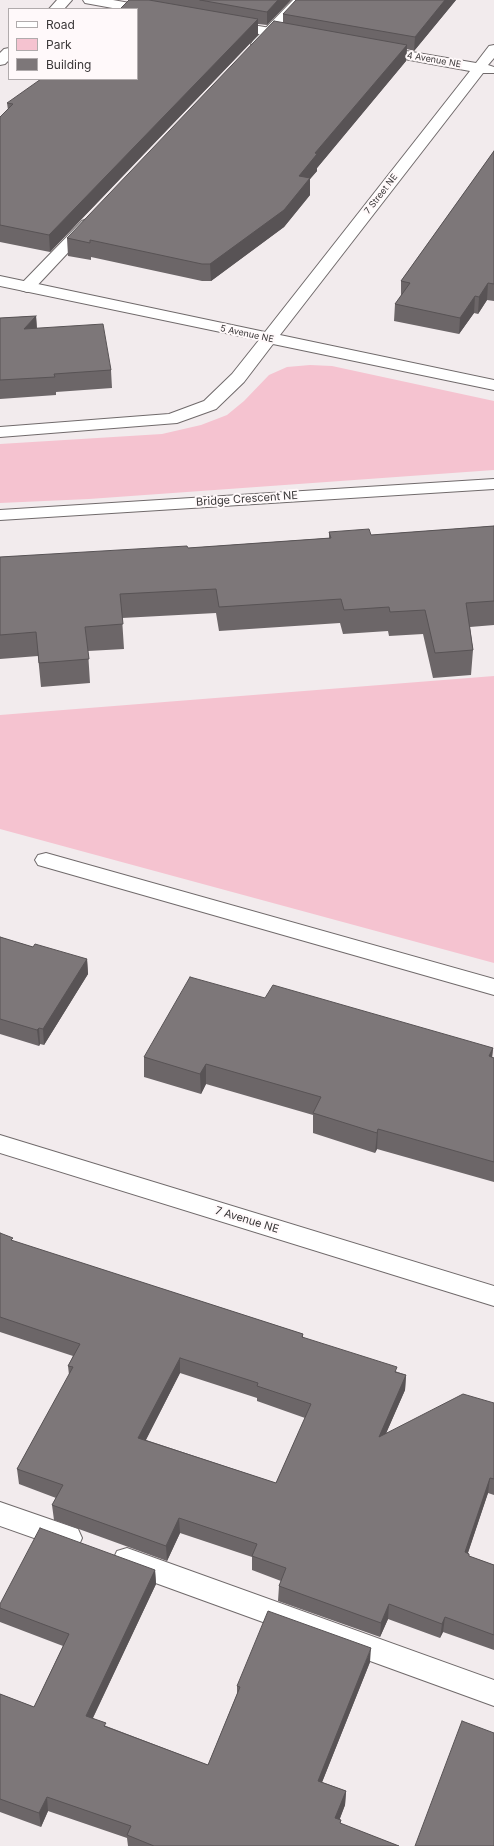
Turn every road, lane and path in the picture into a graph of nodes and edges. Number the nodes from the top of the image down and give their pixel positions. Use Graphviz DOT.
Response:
graph roads {
  1 [pos="65,0"];
  2 [pos="90,0"];
  3 [pos="300,0"];
  4 [pos="57,8"];
  5 [pos="134,8"];
  6 [pos="138,9"];
  7 [pos="162,13"];
  8 [pos="216,22"];
  9 [pos="270,32"];
  10 [pos="309,39"];
  11 [pos="365,48"];
  12 [pos="494,49"];
  13 [pos="8,53"];
  14 [pos="249,54"];
  15 [pos="0,61"];
  16 [pos="487,70"];
  17 [pos="98,213"];
  18 [pos="0,281"];
  19 [pos="27,287"];
  20 [pos="269,339"];
  21 [pos="494,385"];
  22 [pos="0,432"];
  23 [pos="494,484"];
  24 [pos="0,514"];
  25 [pos="46,860"];
  26 [pos="494,987"];
  27 [pos="0,1144"];
  28 [pos="494,1296"];
  29 [pos="0,1514"];
  30 [pos="494,1693"];
  1 -- 4 [label="street"];
  2 -- 5 [label="street"];
  3 -- 9 [label="street"];
  6 -- 7 [label="street"];
  8 -- 9 [label="street"];
  9 -- 10 [label="street"];
  9 -- 14 [label="street"];
  11 -- 16 [label="street, 4 Avenue NE"];
  12 -- 16 [label="street, 7 Street NE"];
  13 -- 15 [label="street"];
  16 -- 20 [label="street, 7 Street NE"];
  17 -- 19 [label="street"];
  18 -- 19 [label="street, 5 Avenue NE"];
  19 -- 20 [label="street, 5 Avenue NE"];
  20 -- 21 [label="street, 5 Avenue NE"];
  20 -- 22 [label="street"];
  23 -- 24 [label="street, Bridge Crescent NE"];
  25 -- 26 [label="street"];
  27 -- 28 [label="street, 7 Avenue NE"];
  29 -- 30 [label="street"];
}
